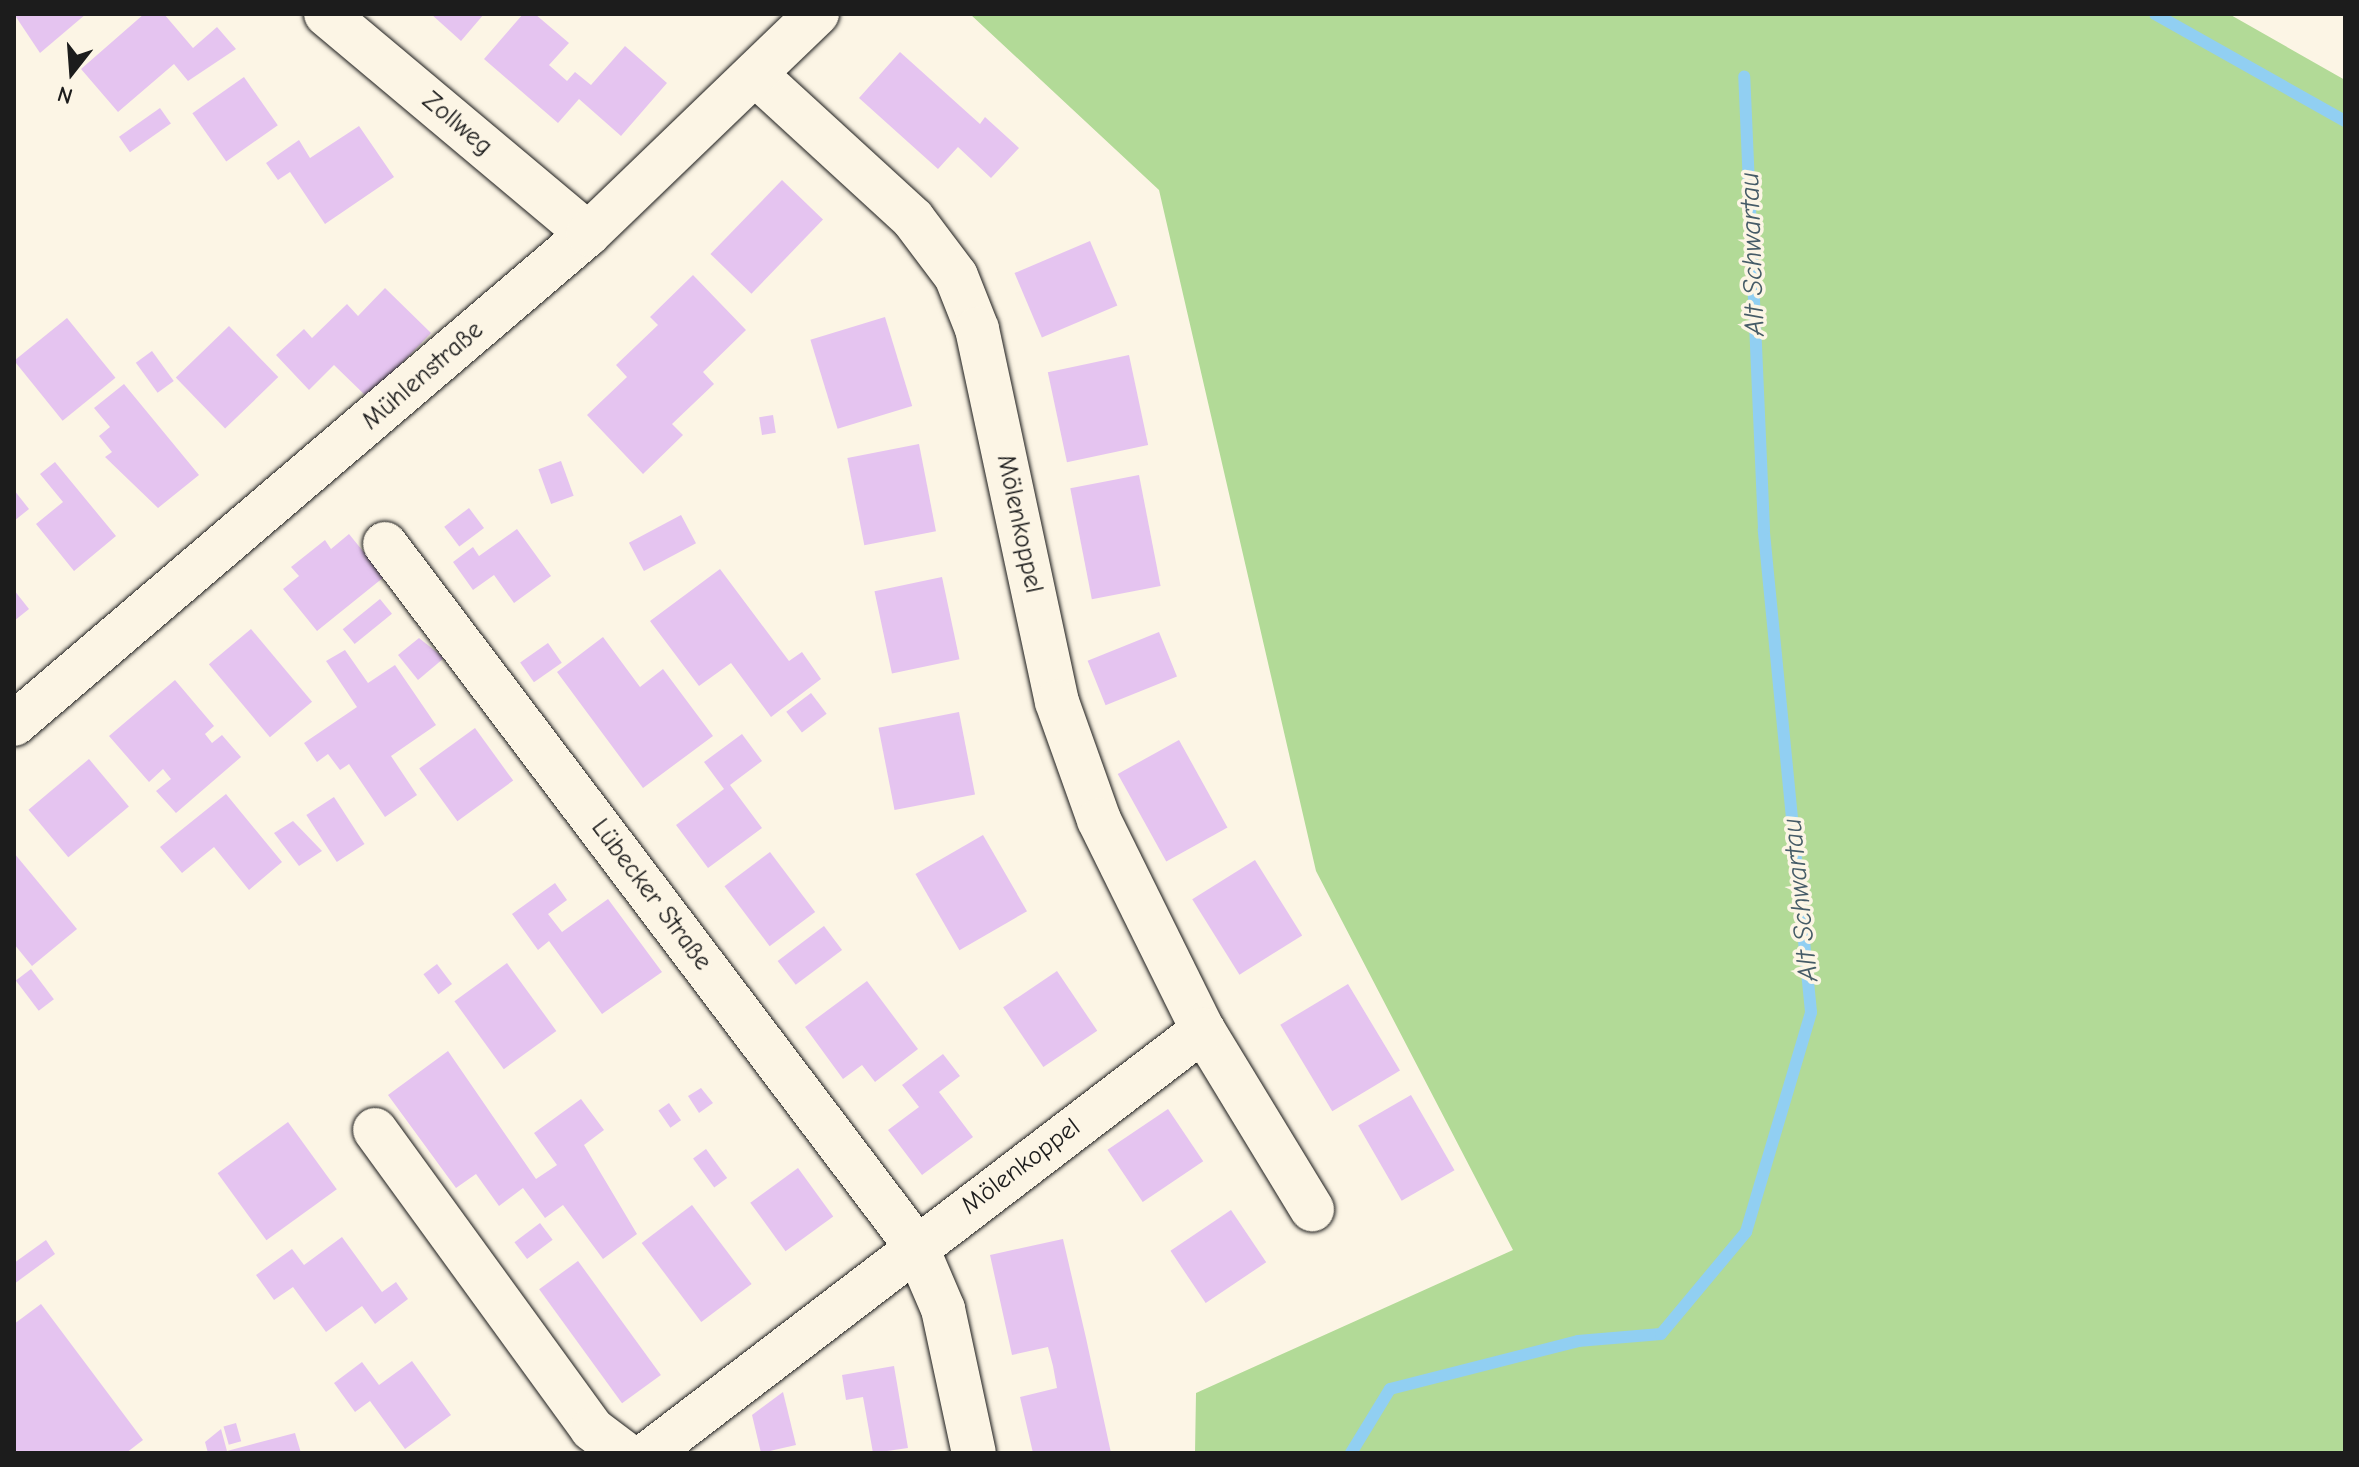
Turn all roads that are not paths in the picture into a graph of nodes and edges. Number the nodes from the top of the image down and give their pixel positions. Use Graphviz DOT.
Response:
graph roads {
  1 [pos="326,14"];
  2 [pos="817,14"];
  3 [pos="755,74"];
  4 [pos="588,234"];
  5 [pos="385,544"];
  6 [pos="14,724"];
  7 [pos="1203,1030"];
  8 [pos="375,1130"];
  9 [pos="1312,1209"];
  10 [pos="916,1246"];
  11 [pos="624,1453"];
  12 [pos="649,1453"];
  13 [pos="974,1453"];
  1 -- 4 [label="street, Zollweg"];
  2 -- 3 [label="street, Mühlenstraße"];
  3 -- 4 [label="street, Mühlenstraße"];
  3 -- 7 [label="street, Mölenkoppel"];
  4 -- 6 [label="street, Mühlenstraße"];
  5 -- 10 [label="street, Lübecker Straße"];
  7 -- 9 [label="street, Mölenkoppel"];
  7 -- 10 [label="street, Mölenkoppel"];
  8 -- 11 [label="street"];
  10 -- 12 [label="street"];
  10 -- 13 [label="street, Lübecker Straße"];
}
